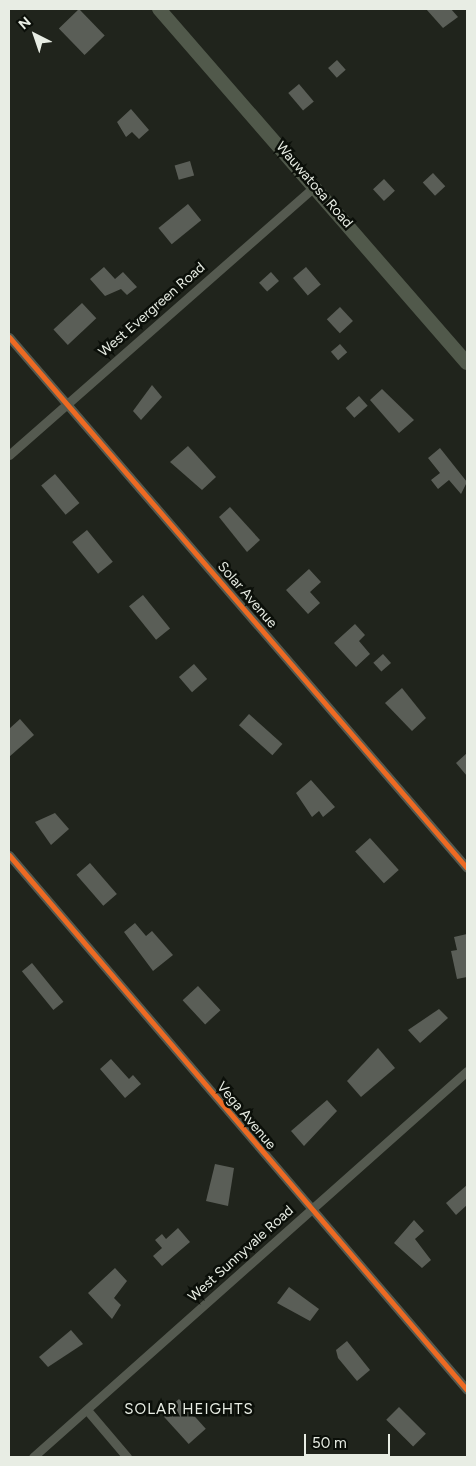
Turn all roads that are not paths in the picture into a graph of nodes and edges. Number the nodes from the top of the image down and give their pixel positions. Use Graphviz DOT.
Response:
graph roads {
  1 [pos="159,9"];
  2 [pos="315,186"];
  3 [pos="9,337"];
  4 [pos="467,363"];
  5 [pos="67,404"];
  6 [pos="9,455"];
  7 [pos="9,855"];
  8 [pos="467,868"];
  9 [pos="467,1071"];
  10 [pos="312,1210"];
  11 [pos="467,1390"];
  12 [pos="87,1410"];
  13 [pos="33,1457"];
  14 [pos="128,1457"];
  1 -- 2 [label="main road, Wauwatosa Road"];
  2 -- 4 [label="main road, Wauwatosa Road"];
  2 -- 5 [label="street, West Evergreen Road"];
  3 -- 5 [label="street, Solar Avenue"];
  5 -- 6 [label="street, West Evergreen Road"];
  5 -- 8 [label="street, Solar Avenue"];
  7 -- 10 [label="street, Vega Avenue"];
  9 -- 10 [label="street, West Sunnyvale Road"];
  10 -- 11 [label="street, Vega Avenue"];
  10 -- 12 [label="street, West Sunnyvale Road"];
  12 -- 13 [label="street, West Sunnyvale Road"];
  12 -- 14 [label="street"];
}
